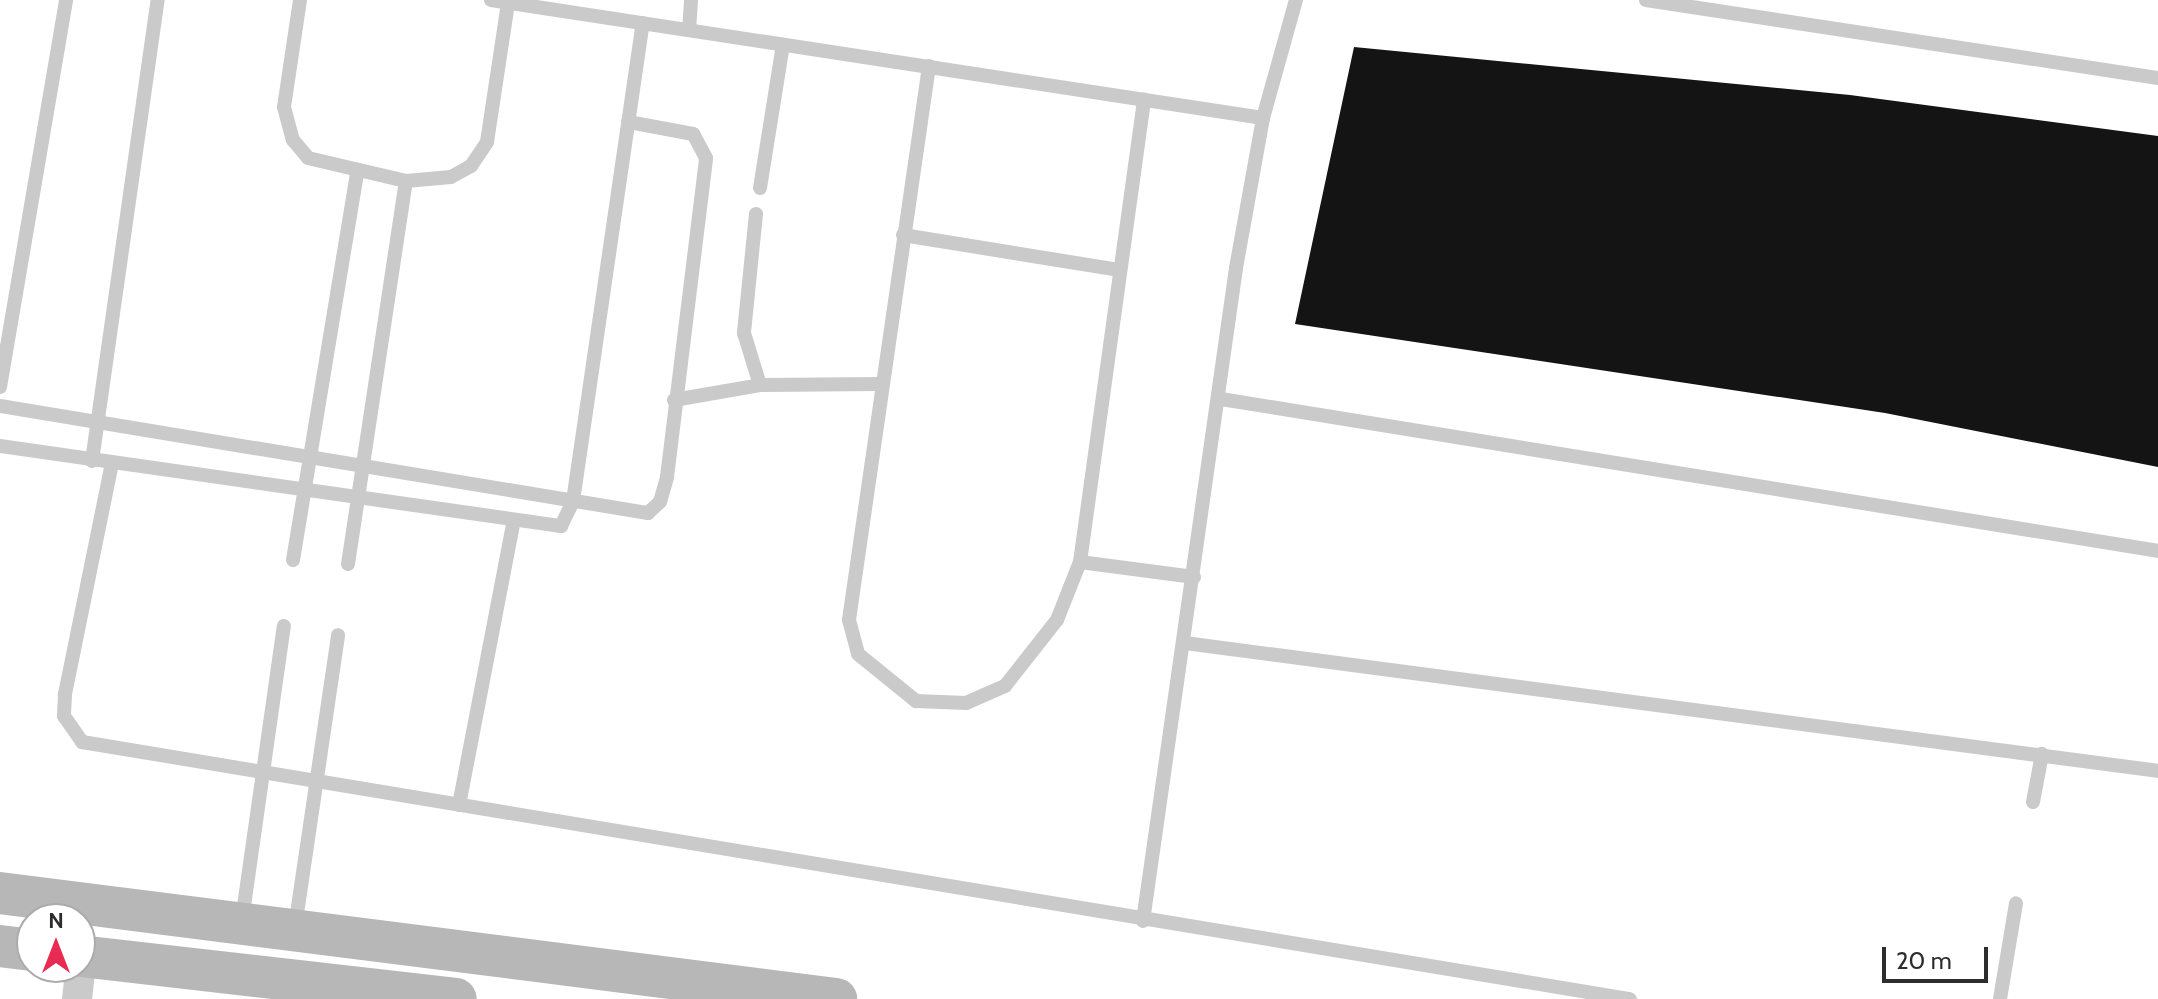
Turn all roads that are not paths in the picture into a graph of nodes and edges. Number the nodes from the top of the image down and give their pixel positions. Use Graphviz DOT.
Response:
graph roads {
  1 [pos="66,0"];
  2 [pos="158,0"];
  3 [pos="300,0"];
  4 [pos="491,0"];
  5 [pos="691,0"];
  6 [pos="1296,0"];
  7 [pos="1646,0"];
  8 [pos="508,3"];
  9 [pos="643,23"];
  10 [pos="689,30"];
  11 [pos="783,45"];
  12 [pos="929,66"];
  13 [pos="2158,78"];
  14 [pos="1144,99"];
  15 [pos="1263,118"];
  16 [pos="628,122"];
  17 [pos="357,175"];
  18 [pos="406,181"];
  19 [pos="760,188"];
  20 [pos="756,214"];
  21 [pos="903,235"];
  22 [pos="1120,270"];
  23 [pos="880,384"];
  24 [pos="760,385"];
  25 [pos="0,387"];
  26 [pos="1221,399"];
  27 [pos="674,400"];
  28 [pos="0,406"];
  29 [pos="97,425"];
  30 [pos="0,446"];
  31 [pos="309,456"];
  32 [pos="92,461"];
  33 [pos="112,463"];
  34 [pos="363,464"];
  35 [pos="303,492"];
  36 [pos="357,500"];
  37 [pos="573,501"];
  38 [pos="513,524"];
  39 [pos="2158,551"];
  40 [pos="293,560"];
  41 [pos="1080,562"];
  42 [pos="348,564"];
  43 [pos="1194,577"];
  44 [pos="284,626"];
  45 [pos="338,635"];
  46 [pos="1185,643"];
  47 [pos="2042,754"];
  48 [pos="2158,771"];
  49 [pos="263,773"];
  50 [pos="318,782"];
  51 [pos="2033,802"];
  52 [pos="459,805"];
  53 [pos="0,893"];
  54 [pos="2016,903"];
  55 [pos="242,920"];
  56 [pos="1143,921"];
  57 [pos="295,927"];
  58 [pos="96,958"];
  59 [pos="284,981"];
  60 [pos="456,999"];
  61 [pos="836,999"];
  62 [pos="1630,999"];
  63 [pos="2000,999"];
  1 -- 25 [label="lane"];
  2 -- 29 [label="lane"];
  3 -- 17 [label="lane"];
  4 -- 8 [label="lane"];
  5 -- 10 [label="lane"];
  6 -- 15 [label="lane"];
  7 -- 13 [label="lane"];
  8 -- 9 [label="lane"];
  8 -- 18 [label="lane"];
  9 -- 10 [label="lane"];
  9 -- 16 [label="lane"];
  10 -- 11 [label="lane"];
  11 -- 12 [label="lane"];
  11 -- 19 [label="lane"];
  12 -- 14 [label="lane"];
  12 -- 21 [label="lane"];
  14 -- 15 [label="lane"];
  14 -- 22 [label="lane"];
  15 -- 26 [label="lane"];
  16 -- 27 [label="lane"];
  16 -- 37 [label="lane"];
  17 -- 18 [label="lane"];
  17 -- 31 [label="lane"];
  18 -- 34 [label="lane"];
  20 -- 24 [label="lane"];
  21 -- 22 [label="lane"];
  21 -- 23 [label="lane"];
  22 -- 41 [label="lane"];
  23 -- 24 [label="lane"];
  23 -- 41 [label="lane"];
  24 -- 27 [label="lane"];
  26 -- 39 [label="lane"];
  26 -- 43 [label="lane"];
  27 -- 37 [label="lane"];
  28 -- 29 [label="lane"];
  29 -- 31 [label="lane"];
  29 -- 32 [label="lane"];
  30 -- 32 [label="lane"];
  31 -- 34 [label="lane"];
  31 -- 35 [label="lane"];
  32 -- 33 [label="lane"];
  33 -- 35 [label="lane"];
  33 -- 49 [label="lane"];
  34 -- 36 [label="lane"];
  34 -- 37 [label="lane"];
  35 -- 36 [label="lane"];
  35 -- 40 [label="lane"];
  36 -- 38 [label="lane"];
  36 -- 42 [label="lane"];
  37 -- 38 [label="lane"];
  38 -- 52 [label="lane"];
  41 -- 43 [label="lane"];
  43 -- 46 [label="lane"];
  44 -- 49 [label="lane"];
  45 -- 50 [label="lane"];
  46 -- 47 [label="lane"];
  46 -- 56 [label="lane"];
  47 -- 48 [label="lane"];
  47 -- 51 [label="lane"];
  49 -- 50 [label="lane"];
  49 -- 55 [label="lane"];
  50 -- 52 [label="lane"];
  50 -- 57 [label="lane"];
  52 -- 56 [label="lane"];
  53 -- 55 [label="main road"];
  54 -- 63 [label="lane"];
  55 -- 57 [label="main road"];
  56 -- 62 [label="lane"];
  57 -- 59 [label="main road"];
  57 -- 61 [label="main road"];
  58 -- 59 [label="main road"];
  59 -- 60 [label="main road"];
}
